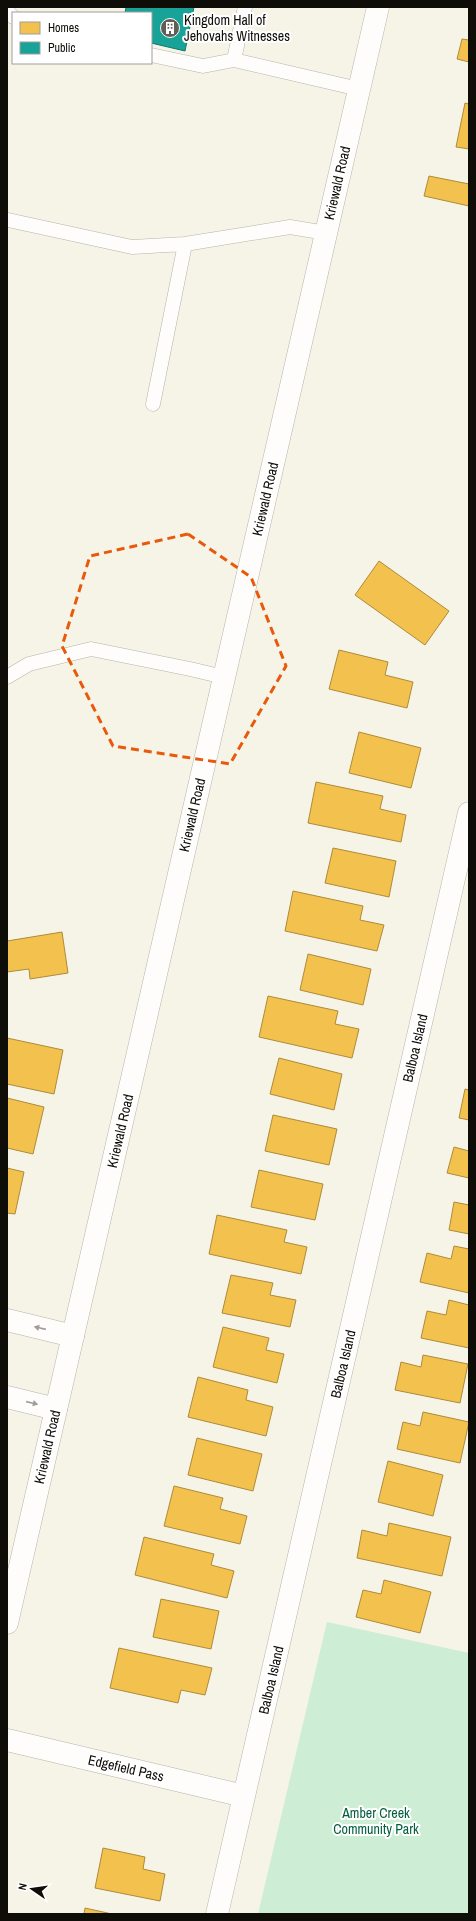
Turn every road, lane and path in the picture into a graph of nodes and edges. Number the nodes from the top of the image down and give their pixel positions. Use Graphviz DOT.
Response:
graph roads {
  1 [pos="245,7"];
  2 [pos="378,7"];
  3 [pos="152,55"];
  4 [pos="234,60"];
  5 [pos="359,89"];
  6 [pos="8,220"];
  7 [pos="326,233"];
  8 [pos="185,244"];
  9 [pos="153,404"];
  10 [pos="7,677"];
  11 [pos="224,677"];
  12 [pos="469,813"];
  13 [pos="7,1320"];
  14 [pos="73,1336"];
  15 [pos="7,1397"];
  16 [pos="56,1409"];
  17 [pos="7,1623"];
  18 [pos="7,1740"];
  19 [pos="244,1796"];
  20 [pos="217,1914"];
  1 -- 4 [label="lane"];
  2 -- 5 [label="street, Kriewald Road"];
  3 -- 4 [label="lane"];
  4 -- 5 [label="lane"];
  5 -- 7 [label="street, Kriewald Road"];
  6 -- 8 [label="lane"];
  7 -- 8 [label="lane"];
  7 -- 11 [label="street, Kriewald Road"];
  8 -- 9 [label="lane"];
  10 -- 11 [label="lane"];
  11 -- 14 [label="street, Kriewald Road"];
  12 -- 19 [label="street, Balboa Island"];
  14 -- 13 [label="street, one-way"];
  14 -- 16 [label="street, Kriewald Road"];
  15 -- 16 [label="street, one-way"];
  16 -- 17 [label="street, Kriewald Road"];
  18 -- 19 [label="street, Edgefield Pass"];
  19 -- 20 [label="street, Balboa Island"];
}
